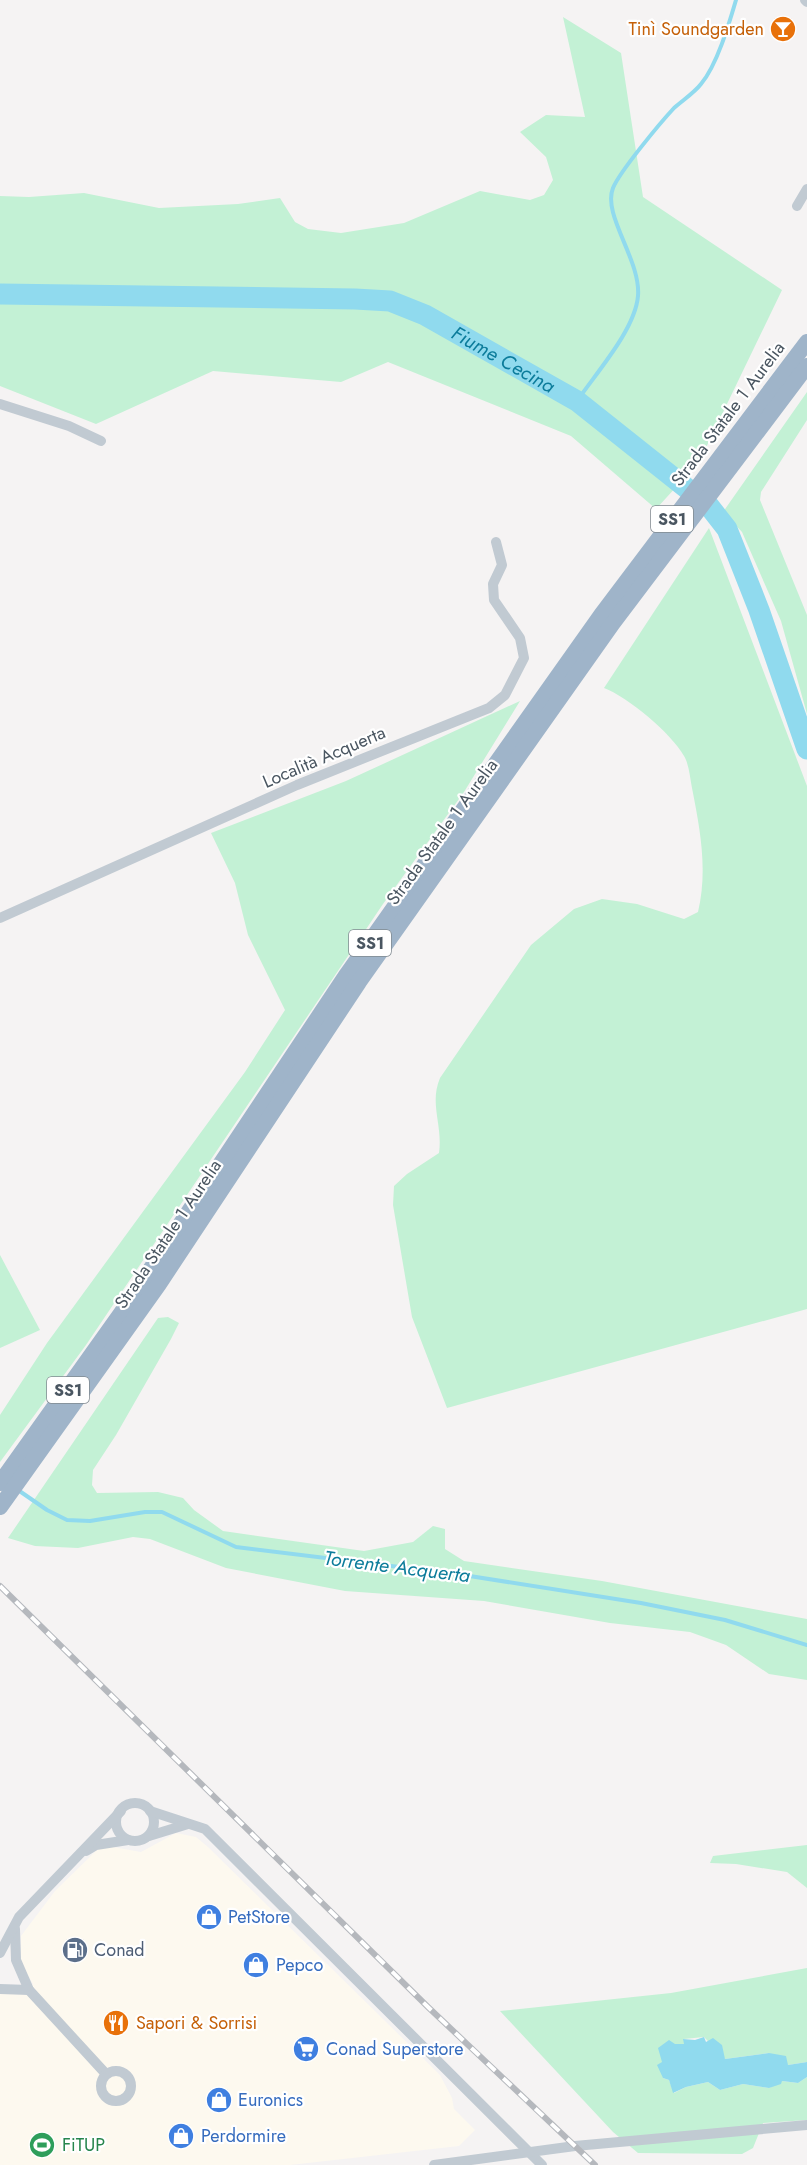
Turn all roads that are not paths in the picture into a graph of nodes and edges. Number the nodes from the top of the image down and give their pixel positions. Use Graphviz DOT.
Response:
graph roads {
  1 [pos="807,189"];
  2 [pos="797,206"];
  3 [pos="807,342"];
  4 [pos="807,366"];
  5 [pos="0,404"];
  6 [pos="750,428"];
  7 [pos="100,441"];
  8 [pos="496,542"];
  9 [pos="0,918"];
  10 [pos="19,1471"];
  11 [pos="0,1483"];
  12 [pos="0,1507"];
  13 [pos="121,1811"];
  14 [pos="150,1811"];
  15 [pos="188,1824"];
  16 [pos="147,1837"];
  17 [pos="128,1840"];
  18 [pos="75,1857"];
  19 [pos="15,1926"];
  20 [pos="0,1953"];
  21 [pos="0,1989"];
  22 [pos="29,1990"];
  23 [pos="106,2074"];
  24 [pos="807,2125"];
  25 [pos="532,2153"];
  26 [pos="434,2165"];
  27 [pos="542,2165"];
  1 -- 2 [label="street"];
  3 -- 6 [label="highway, Strada Statale 1 Aurelia / SS1"];
  4 -- 6 [label="highway, Strada Statale 1 Aurelia / SS1"];
  5 -- 7 [label="street"];
  6 -- 10 [label="highway, Strada Statale 1 Aurelia / SS1"];
  8 -- 9 [label="street, Località Acquerta"];
  10 -- 11 [label="highway, Strada Statale 1 Aurelia / SS1"];
  10 -- 12 [label="highway, Strada Statale 1 Aurelia / SS1"];
  13 -- 14 [label="street"];
  13 -- 17 [label="street"];
  13 -- 18 [label="street"];
  14 -- 15 [label="street"];
  14 -- 16 [label="street"];
  15 -- 16 [label="street"];
  15 -- 25 [label="street"];
  16 -- 17 [label="street"];
  17 -- 18 [label="street"];
  18 -- 19 [label="street"];
  19 -- 20 [label="street"];
  19 -- 22 [label="street"];
  21 -- 22 [label="street"];
  22 -- 23 [label="street"];
  24 -- 25 [label="street"];
  25 -- 26 [label="street"];
  25 -- 27 [label="street"];
}
